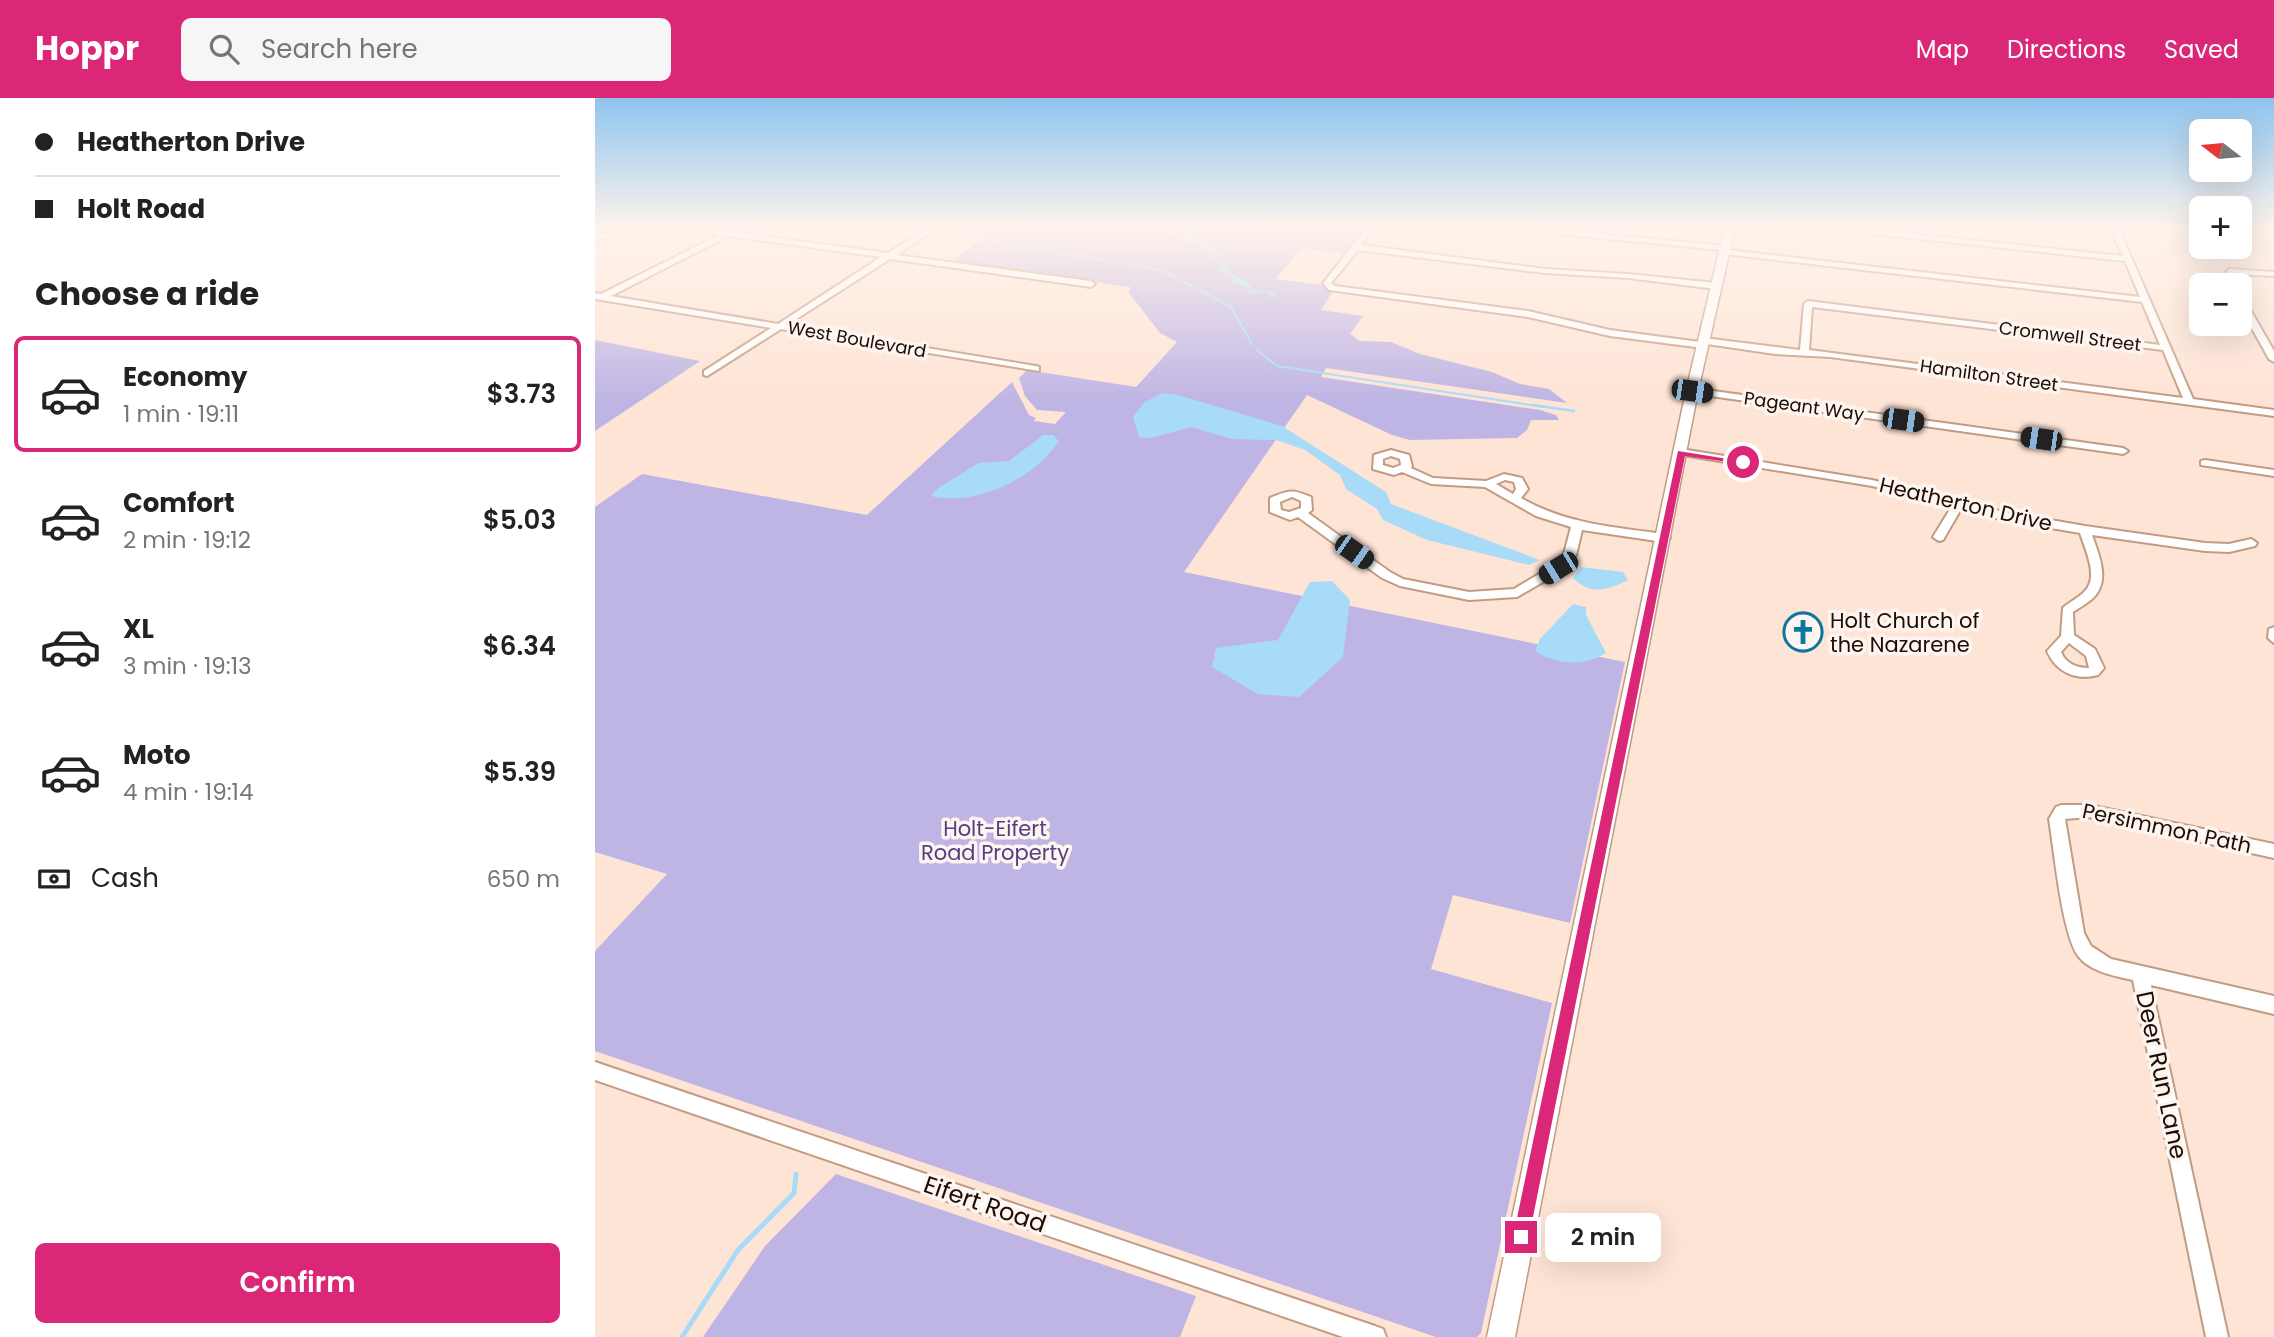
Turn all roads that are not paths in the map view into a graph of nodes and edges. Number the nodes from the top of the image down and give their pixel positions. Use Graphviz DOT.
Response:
graph roads {
  1 [pos="623,285"];
  2 [pos="844,285"];
  3 [pos="1329,285"];
  4 [pos="1706,285"];
  5 [pos="2018,285"];
  6 [pos="2139,285"];
  7 [pos="1716,286"];
  8 [pos="598,297"];
  9 [pos="2146,300"];
  10 [pos="2252,320"];
  11 [pos="780,326"];
  12 [pos="1704,343"];
  13 [pos="2166,348"];
  14 [pos="1804,352"];
  15 [pos="2274,359"];
  16 [pos="1036,369"];
  17 [pos="707,373"];
  18 [pos="1692,391"];
  19 [pos="2189,401"];
  20 [pos="2274,412"];
  21 [pos="2123,451"];
  22 [pos="1681,452"];
  23 [pos="2205,463"];
  24 [pos="1404,469"];
  25 [pos="2274,473"];
  26 [pos="1958,505"];
  27 [pos="1300,513"];
  28 [pos="1577,525"];
  29 [pos="2085,530"];
  30 [pos="1939,537"];
  31 [pos="1664,538"];
  32 [pos="2251,543"];
  33 [pos="2274,632"];
  34 [pos="2068,636"];
  35 [pos="2274,638"];
  36 [pos="2061,811"];
  37 [pos="2274,851"];
  38 [pos="2140,974"];
  39 [pos="2274,1005"];
  40 [pos="595,1071"];
  41 [pos="1375,1337"];
  42 [pos="1501,1337"];
  43 [pos="2217,1337"];
  1 -- 8 [label="street"];
  2 -- 11 [label="street"];
  3 -- 12 [label="street, Hamilton Street"];
  4 -- 7 [label="street"];
  5 -- 9 [label="street"];
  6 -- 9 [label="street"];
  7 -- 12 [label="main road"];
  8 -- 11 [label="street, West Boulevard"];
  9 -- 13 [label="street"];
  10 -- 15 [label="street"];
  11 -- 16 [label="street, West Boulevard"];
  11 -- 17 [label="street"];
  12 -- 14 [label="street, Hamilton Street"];
  12 -- 18 [label="main road"];
  13 -- 14 [label="street, Cromwell Street"];
  13 -- 19 [label="street"];
  14 -- 19 [label="street, Hamilton Street"];
  18 -- 21 [label="street, Pageant Way"];
  18 -- 22 [label="main road"];
  19 -- 20 [label="street, Hamilton Street"];
  22 -- 26 [label="street, Heatherton Drive"];
  22 -- 31 [label="main road"];
  23 -- 25 [label="street"];
  24 -- 28 [label="street"];
  26 -- 29 [label="street, Heatherton Drive"];
  26 -- 30 [label="street"];
  27 -- 28 [label="street"];
  28 -- 31 [label="street"];
  29 -- 32 [label="street, Heatherton Drive"];
  29 -- 34 [label="street"];
  31 -- 42 [label="main road"];
  33 -- 35 [label="street"];
  36 -- 37 [label="street, Persimmon Path"];
  36 -- 38 [label="street, Deer Run Lane"];
  38 -- 39 [label="street"];
  38 -- 43 [label="street, Deer Run Lane"];
  40 -- 41 [label="street, Eifert Road"];
}
